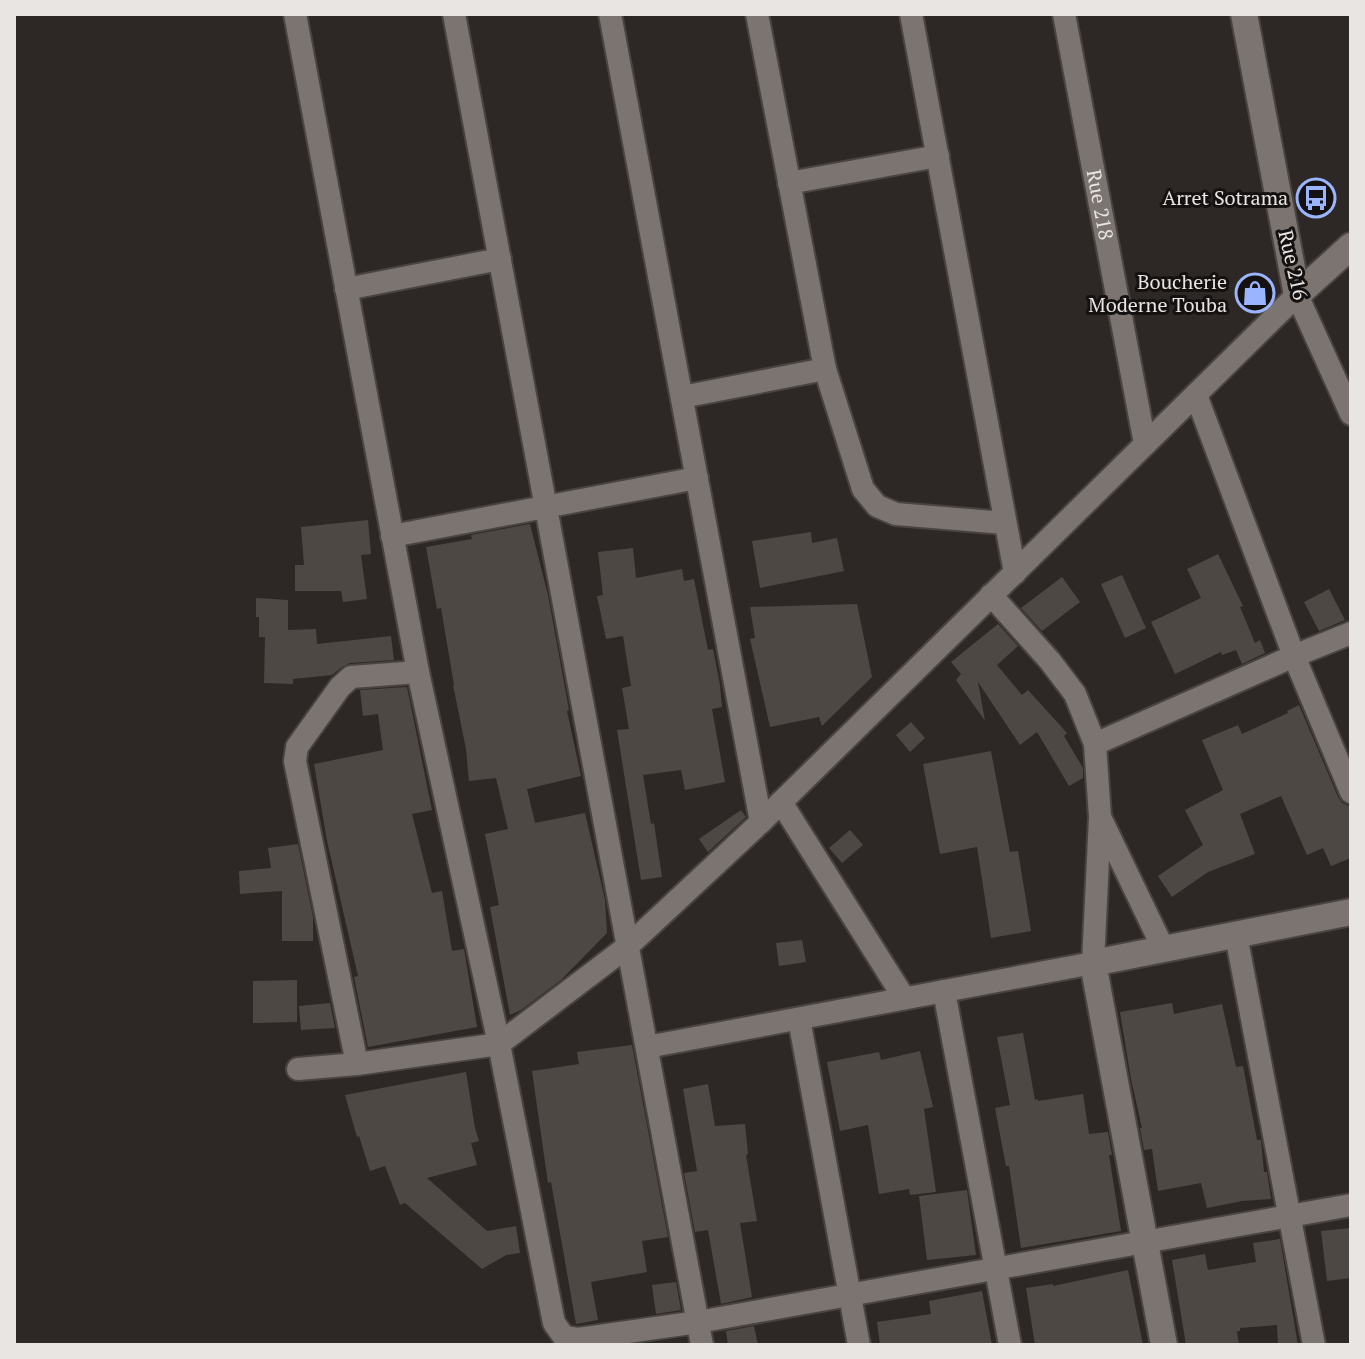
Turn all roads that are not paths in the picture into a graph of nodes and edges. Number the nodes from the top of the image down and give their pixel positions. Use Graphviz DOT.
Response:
graph roads {
  1 [pos="295,14"];
  2 [pos="454,14"];
  3 [pos="610,14"];
  4 [pos="757,14"];
  5 [pos="911,14"];
  6 [pos="1064,14"];
  7 [pos="1244,14"];
  8 [pos="938,156"];
  9 [pos="789,183"];
  10 [pos="1351,246"];
  11 [pos="500,259"];
  12 [pos="346,289"];
  13 [pos="1297,295"];
  14 [pos="825,369"];
  15 [pos="1196,395"];
  16 [pos="682,397"];
  17 [pos="1351,414"];
  18 [pos="1145,444"];
  19 [pos="697,478"];
  20 [pos="546,507"];
  21 [pos="1005,523"];
  22 [pos="392,536"];
  23 [pos="1015,573"];
  24 [pos="991,595"];
  25 [pos="1351,633"];
  26 [pos="1294,656"];
  27 [pos="418,672"];
  28 [pos="1095,744"];
  29 [pos="1351,792"];
  30 [pos="781,802"];
  31 [pos="1100,817"];
  32 [pos="761,822"];
  33 [pos="1351,912"];
  34 [pos="1236,935"];
  35 [pos="628,946"];
  36 [pos="1164,950"];
  37 [pos="1093,963"];
  38 [pos="944,991"];
  39 [pos="904,998"];
  40 [pos="799,1019"];
  41 [pos="499,1044"];
  42 [pos="647,1047"];
  43 [pos="357,1064"];
  44 [pos="298,1069"];
  45 [pos="1351,1205"];
  46 [pos="1289,1216"];
  47 [pos="1145,1242"];
  48 [pos="996,1269"];
  49 [pos="850,1295"];
  50 [pos="698,1322"];
  51 [pos="702,1345"];
  52 [pos="859,1345"];
  53 [pos="1010,1345"];
  54 [pos="1164,1345"];
  55 [pos="1314,1345"];
  1 -- 12 [label="street"];
  2 -- 11 [label="street"];
  3 -- 16 [label="street"];
  4 -- 9 [label="street"];
  5 -- 8 [label="street"];
  6 -- 18 [label="street, Rue 218"];
  7 -- 13 [label="street, Rue 216"];
  8 -- 9 [label="street"];
  8 -- 21 [label="street"];
  9 -- 14 [label="street"];
  10 -- 13 [label="street"];
  11 -- 12 [label="street"];
  11 -- 20 [label="street"];
  12 -- 22 [label="street"];
  13 -- 15 [label="street"];
  13 -- 17 [label="street, Rue 216"];
  14 -- 16 [label="street"];
  14 -- 21 [label="street"];
  15 -- 18 [label="street"];
  15 -- 26 [label="street"];
  16 -- 19 [label="street"];
  18 -- 23 [label="street"];
  19 -- 20 [label="street"];
  19 -- 32 [label="street"];
  20 -- 22 [label="street"];
  20 -- 35 [label="street"];
  21 -- 23 [label="street"];
  22 -- 27 [label="street"];
  23 -- 24 [label="street"];
  24 -- 28 [label="street"];
  24 -- 30 [label="street"];
  25 -- 26 [label="street"];
  26 -- 28 [label="street"];
  26 -- 29 [label="street"];
  27 -- 41 [label="street"];
  27 -- 43 [label="street"];
  28 -- 31 [label="street"];
  30 -- 32 [label="street"];
  30 -- 39 [label="street"];
  31 -- 36 [label="street"];
  31 -- 37 [label="street"];
  32 -- 35 [label="street"];
  33 -- 34 [label="street"];
  34 -- 36 [label="street"];
  34 -- 46 [label="street"];
  35 -- 41 [label="street"];
  35 -- 42 [label="street"];
  36 -- 37 [label="street"];
  37 -- 38 [label="street"];
  37 -- 47 [label="street"];
  38 -- 39 [label="street"];
  38 -- 48 [label="street"];
  39 -- 40 [label="street"];
  40 -- 42 [label="street"];
  40 -- 49 [label="street"];
  41 -- 43 [label="street"];
  41 -- 50 [label="street"];
  42 -- 50 [label="street"];
  43 -- 44 [label="street"];
  45 -- 46 [label="street"];
  46 -- 47 [label="street"];
  46 -- 55 [label="street"];
  47 -- 48 [label="street"];
  47 -- 54 [label="street"];
  48 -- 49 [label="street"];
  48 -- 53 [label="street"];
  49 -- 50 [label="street"];
  49 -- 52 [label="street"];
  50 -- 51 [label="street"];
}
